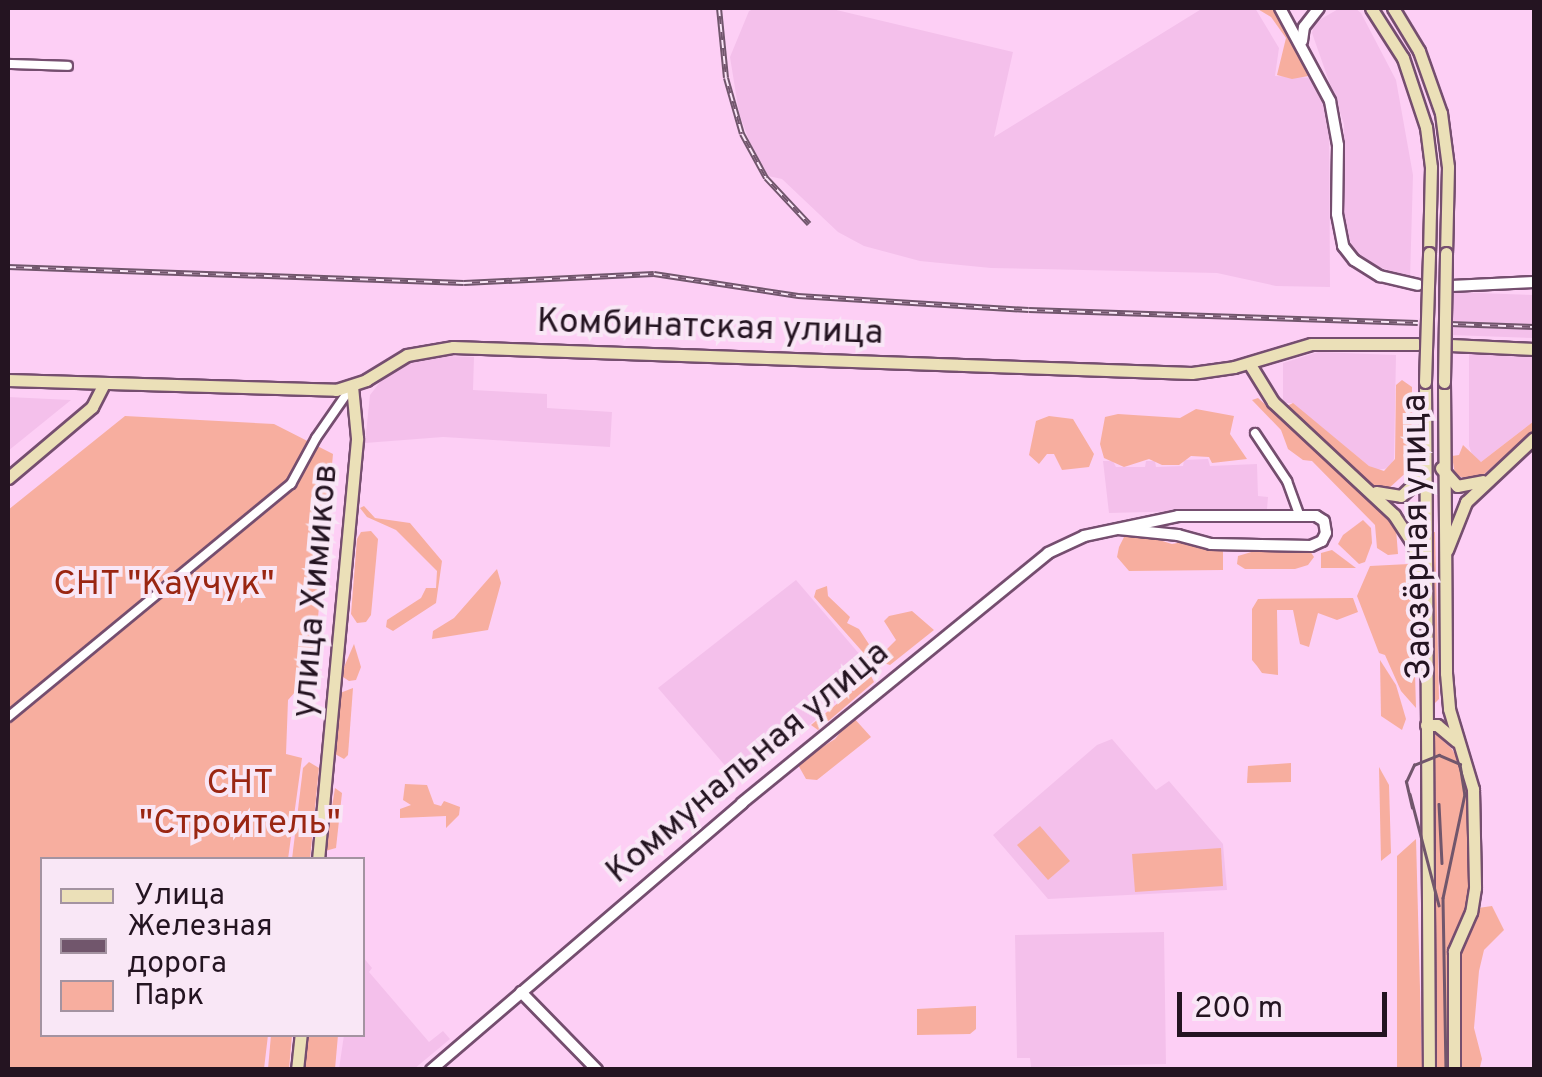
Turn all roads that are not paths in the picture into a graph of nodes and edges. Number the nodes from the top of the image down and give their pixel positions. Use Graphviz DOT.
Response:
graph roads {
  1 [pos="1280,8"];
  2 [pos="1319,8"];
  3 [pos="1371,8"];
  4 [pos="1393,8"];
  5 [pos="1303,47"];
  6 [pos="8,64"];
  7 [pos="68,66"];
  8 [pos="1534,282"];
  9 [pos="1418,285"];
  10 [pos="1451,286"];
  11 [pos="1417,344"];
  12 [pos="1450,345"];
  13 [pos="1534,349"];
  14 [pos="1250,363"];
  15 [pos="8,380"];
  16 [pos="104,383"];
  17 [pos="352,386"];
  18 [pos="1255,434"];
  19 [pos="1534,438"];
  20 [pos="1423,460"];
  21 [pos="1441,468"];
  22 [pos="1491,477"];
  23 [pos="8,478"];
  24 [pos="1372,490"];
  25 [pos="1300,516"];
  26 [pos="1118,530"];
  27 [pos="1442,574"];
  28 [pos="1424,587"];
  29 [pos="1448,698"];
  30 [pos="1426,700"];
  31 [pos="8,718"];
  32 [pos="1426,725"];
  33 [pos="1458,742"];
  34 [pos="318,857"];
  35 [pos="520,992"];
  36 [pos="301,1037"];
  37 [pos="298,1070"];
  38 [pos="431,1070"];
  39 [pos="597,1070"];
  40 [pos="1429,1070"];
  41 [pos="1454,1070"];
  1 -- 5 [label="street"];
  2 -- 5 [label="street"];
  3 -- 20 [label="main road, Заозёрная улица, bridge"];
  4 -- 21 [label="main road, Заозёрная улица, bridge"];
  5 -- 9 [label="street"];
  6 -- 7 [label="street"];
  8 -- 10 [label="street"];
  11 -- 14 [label="main road, Комбинатская улица"];
  12 -- 13 [label="main road"];
  14 -- 17 [label="main road, Комбинатская улица"];
  14 -- 24 [label="main road"];
  15 -- 16 [label="main road, Комбинатская улица"];
  16 -- 17 [label="main road, Комбинатская улица"];
  16 -- 23 [label="main road"];
  17 -- 31 [label="street"];
  17 -- 34 [label="main road, улица Химиков"];
  18 -- 25 [label="street"];
  19 -- 22 [label="main road"];
  20 -- 24 [label="main road"];
  20 -- 28 [label="main road, Заозёрная улица"];
  21 -- 22 [label="main road"];
  21 -- 27 [label="main road, Заозёрная улица"];
  22 -- 27 [label="main road"];
  24 -- 28 [label="main road"];
  25 -- 26 [label="street, Коммунальная улица"];
  25 -- 26 [label="street, Коммунальная улица"];
  26 -- 35 [label="street, Коммунальная улица"];
  27 -- 29 [label="main road, Заозёрная улица"];
  28 -- 30 [label="main road, Заозёрная улица"];
  29 -- 30 [label="main road"];
  29 -- 33 [label="main road, Заозёрная улица"];
  30 -- 32 [label="main road, Заозёрная улица"];
  32 -- 33 [label="main road"];
  32 -- 40 [label="main road, Заозёрная улица"];
  33 -- 41 [label="main road, Заозёрная улица"];
  35 -- 38 [label="street, Коммунальная улица"];
  35 -- 39 [label="street"];
  36 -- 37 [label="main road"];
}
